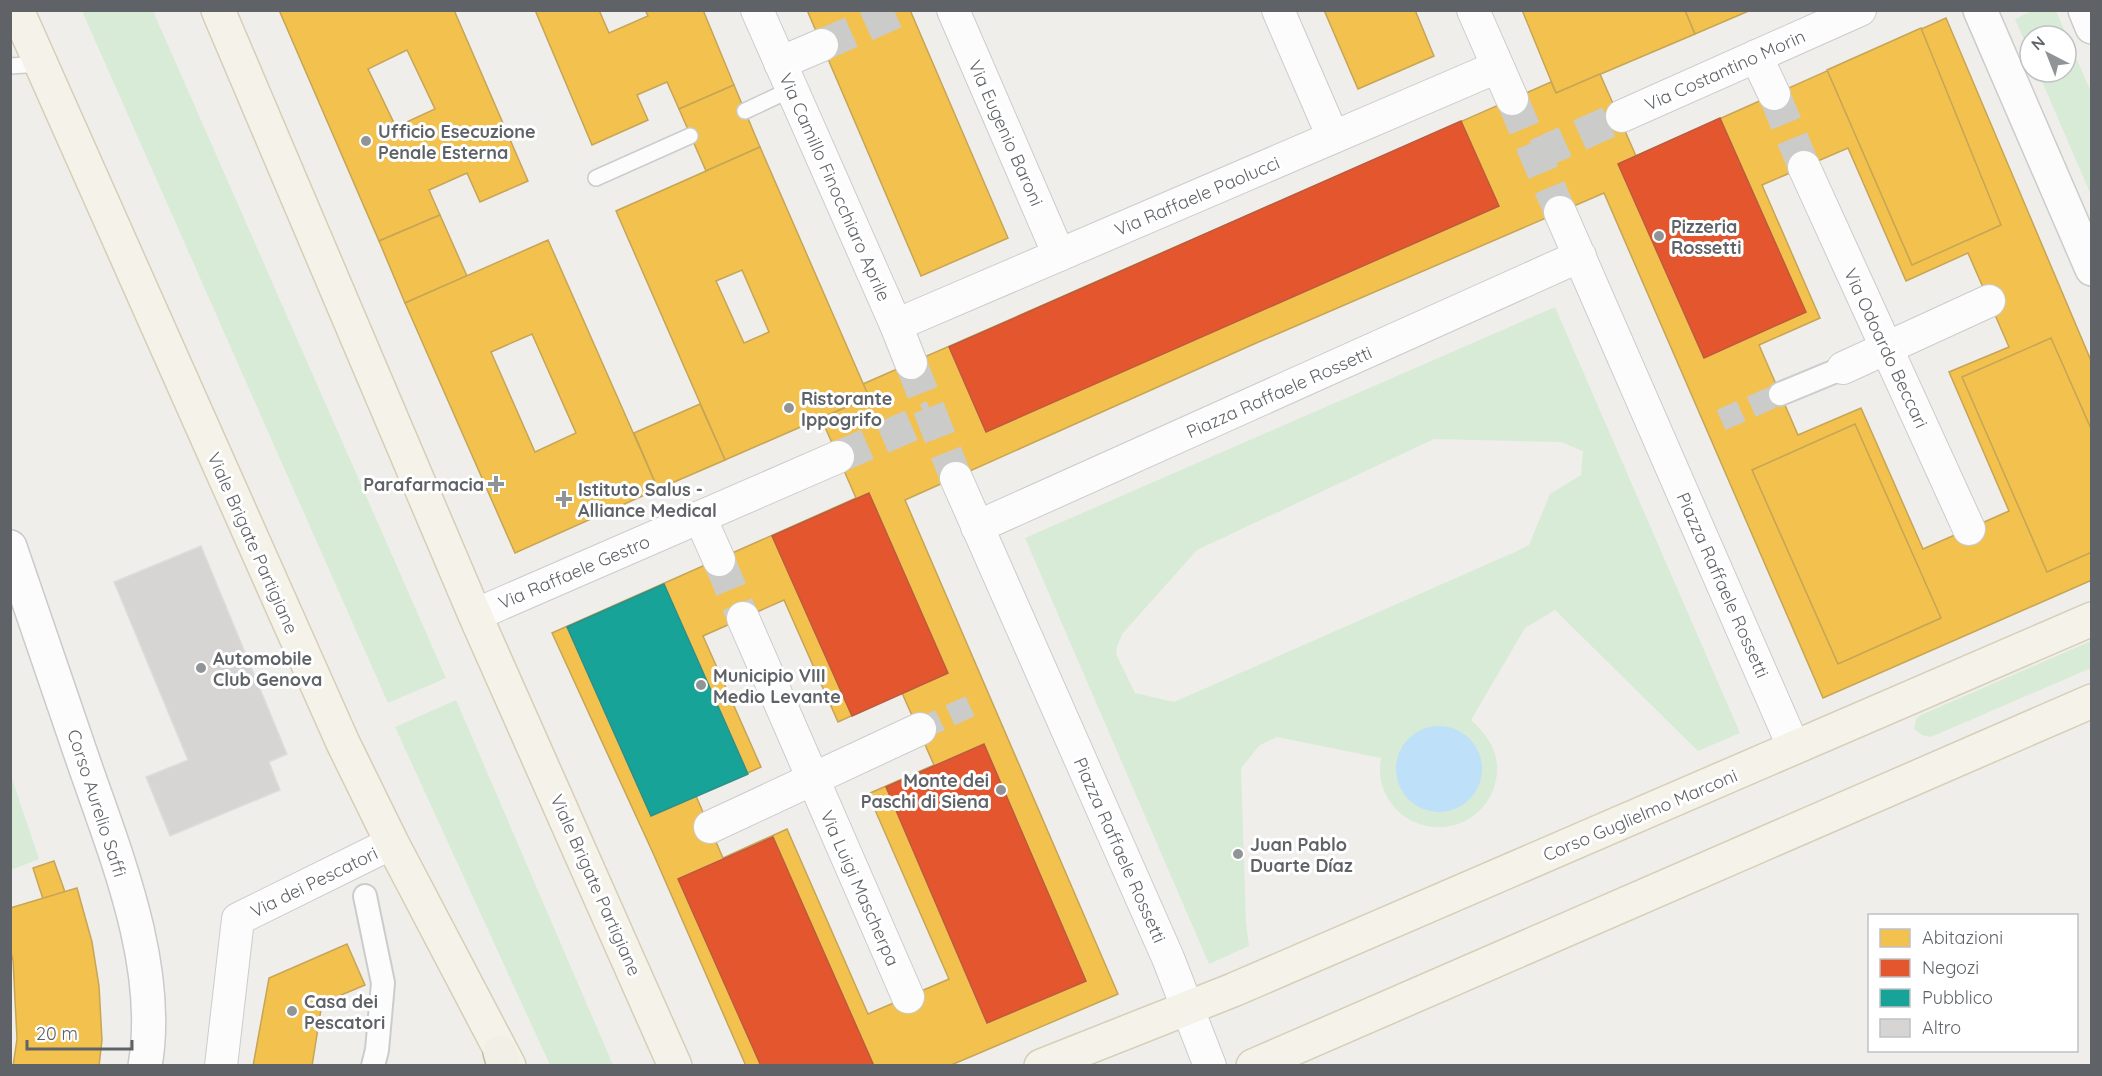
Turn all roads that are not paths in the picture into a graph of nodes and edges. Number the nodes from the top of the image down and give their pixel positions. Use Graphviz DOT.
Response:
graph roads {
  1 [pos="17,10"];
  2 [pos="218,10"];
  3 [pos="757,10"];
  4 [pos="953,10"];
  5 [pos="1278,10"];
  6 [pos="1473,10"];
  7 [pos="1860,10"];
  8 [pos="1980,10"];
  9 [pos="2085,10"];
  10 [pos="2091,27"];
  11 [pos="822,45"];
  12 [pos="1756,56"];
  13 [pos="26,65"];
  14 [pos="1497,67"];
  15 [pos="786,76"];
  16 [pos="1774,94"];
  17 [pos="1512,99"];
  18 [pos="745,111"];
  19 [pos="1622,116"];
  20 [pos="690,136"];
  21 [pos="1333,137"];
  22 [pos="1804,167"];
  23 [pos="596,178"];
  24 [pos="1560,212"];
  25 [pos="1059,255"];
  26 [pos="1580,256"];
  27 [pos="2091,269"];
  28 [pos="1989,301"];
  29 [pos="896,325"];
  30 [pos="1887,348"];
  31 [pos="911,363"];
  32 [pos="1843,368"];
  33 [pos="1780,394"];
  34 [pos="838,457"];
  35 [pos="956,478"];
  36 [pos="700,517"];
  37 [pos="977,527"];
  38 [pos="1969,529"];
  39 [pos="10,547"];
  40 [pos="718,560"];
  41 [pos="475,615"];
  42 [pos="743,618"];
  43 [pos="2091,619"];
  44 [pos="2091,701"];
  45 [pos="920,729"];
  46 [pos="1794,748"];
  47 [pos="813,779"];
  48 [pos="710,826"];
  49 [pos="392,843"];
  50 [pos="365,896"];
  51 [pos="908,997"];
  52 [pos="1187,1009"];
  53 [pos="505,1061"];
  54 [pos="145,1065"];
  55 [pos="221,1065"];
  56 [pos="373,1065"];
  57 [pos="675,1065"];
  58 [pos="1041,1065"];
  59 [pos="1210,1065"];
  60 [pos="1253,1065"];
  1 -- 13 [label="main road, Viale Brigate Partigiane"];
  2 -- 41 [label="main road, Viale Brigate Partigiane"];
  3 -- 15 [label="street, Via Camillo Finocchiaro Aprile"];
  4 -- 25 [label="street, Via Eugenio Baroni"];
  5 -- 21 [label="street"];
  6 -- 14 [label="street"];
  7 -- 12 [label="street, Via Costantino Morin"];
  8 -- 27 [label="main road"];
  9 -- 10 [label="main road"];
  11 -- 15 [label="street"];
  12 -- 16 [label="street"];
  12 -- 19 [label="street, Via Costantino Morin"];
  13 -- 49 [label="main road, Viale Brigate Partigiane"];
  14 -- 17 [label="street"];
  14 -- 21 [label="street, Via Raffaele Paolucci"];
  15 -- 18 [label="lane"];
  15 -- 29 [label="street, Via Camillo Finocchiaro Aprile"];
  20 -- 23 [label="lane"];
  21 -- 25 [label="street, Via Raffaele Paolucci"];
  22 -- 30 [label="street, Via Odoardo Beccari"];
  24 -- 26 [label="street, Piazza Raffaele Rossetti"];
  25 -- 29 [label="street, Via Raffaele Paolucci"];
  26 -- 37 [label="street, Piazza Raffaele Rossetti"];
  26 -- 46 [label="street, Piazza Raffaele Rossetti"];
  28 -- 30 [label="street"];
  29 -- 31 [label="street, Via Camillo Finocchiaro Aprile"];
  30 -- 32 [label="street"];
  30 -- 38 [label="street, Via Odoardo Beccari"];
  32 -- 33 [label="street"];
  34 -- 36 [label="street, Via Raffaele Gestro"];
  35 -- 37 [label="street, Piazza Raffaele Rossetti"];
  36 -- 40 [label="street"];
  36 -- 41 [label="street, Via Raffaele Gestro"];
  37 -- 52 [label="street, Piazza Raffaele Rossetti"];
  39 -- 54 [label="main road, Corso Aurelio Saffi"];
  41 -- 57 [label="main road, Viale Brigate Partigiane"];
  42 -- 47 [label="street, Via Luigi Mascherpa"];
  43 -- 46 [label="main road, Corso Guglielmo Marconi"];
  44 -- 60 [label="main road"];
  45 -- 47 [label="street"];
  46 -- 52 [label="main road, Corso Guglielmo Marconi"];
  47 -- 48 [label="street"];
  47 -- 51 [label="street, Via Luigi Mascherpa"];
  49 -- 53 [label="main road, Viale Brigate Partigiane"];
  49 -- 55 [label="street, Via dei Pescatori"];
  50 -- 56 [label="street"];
  52 -- 58 [label="main road, Corso Guglielmo Marconi"];
  52 -- 59 [label="street"];
}
